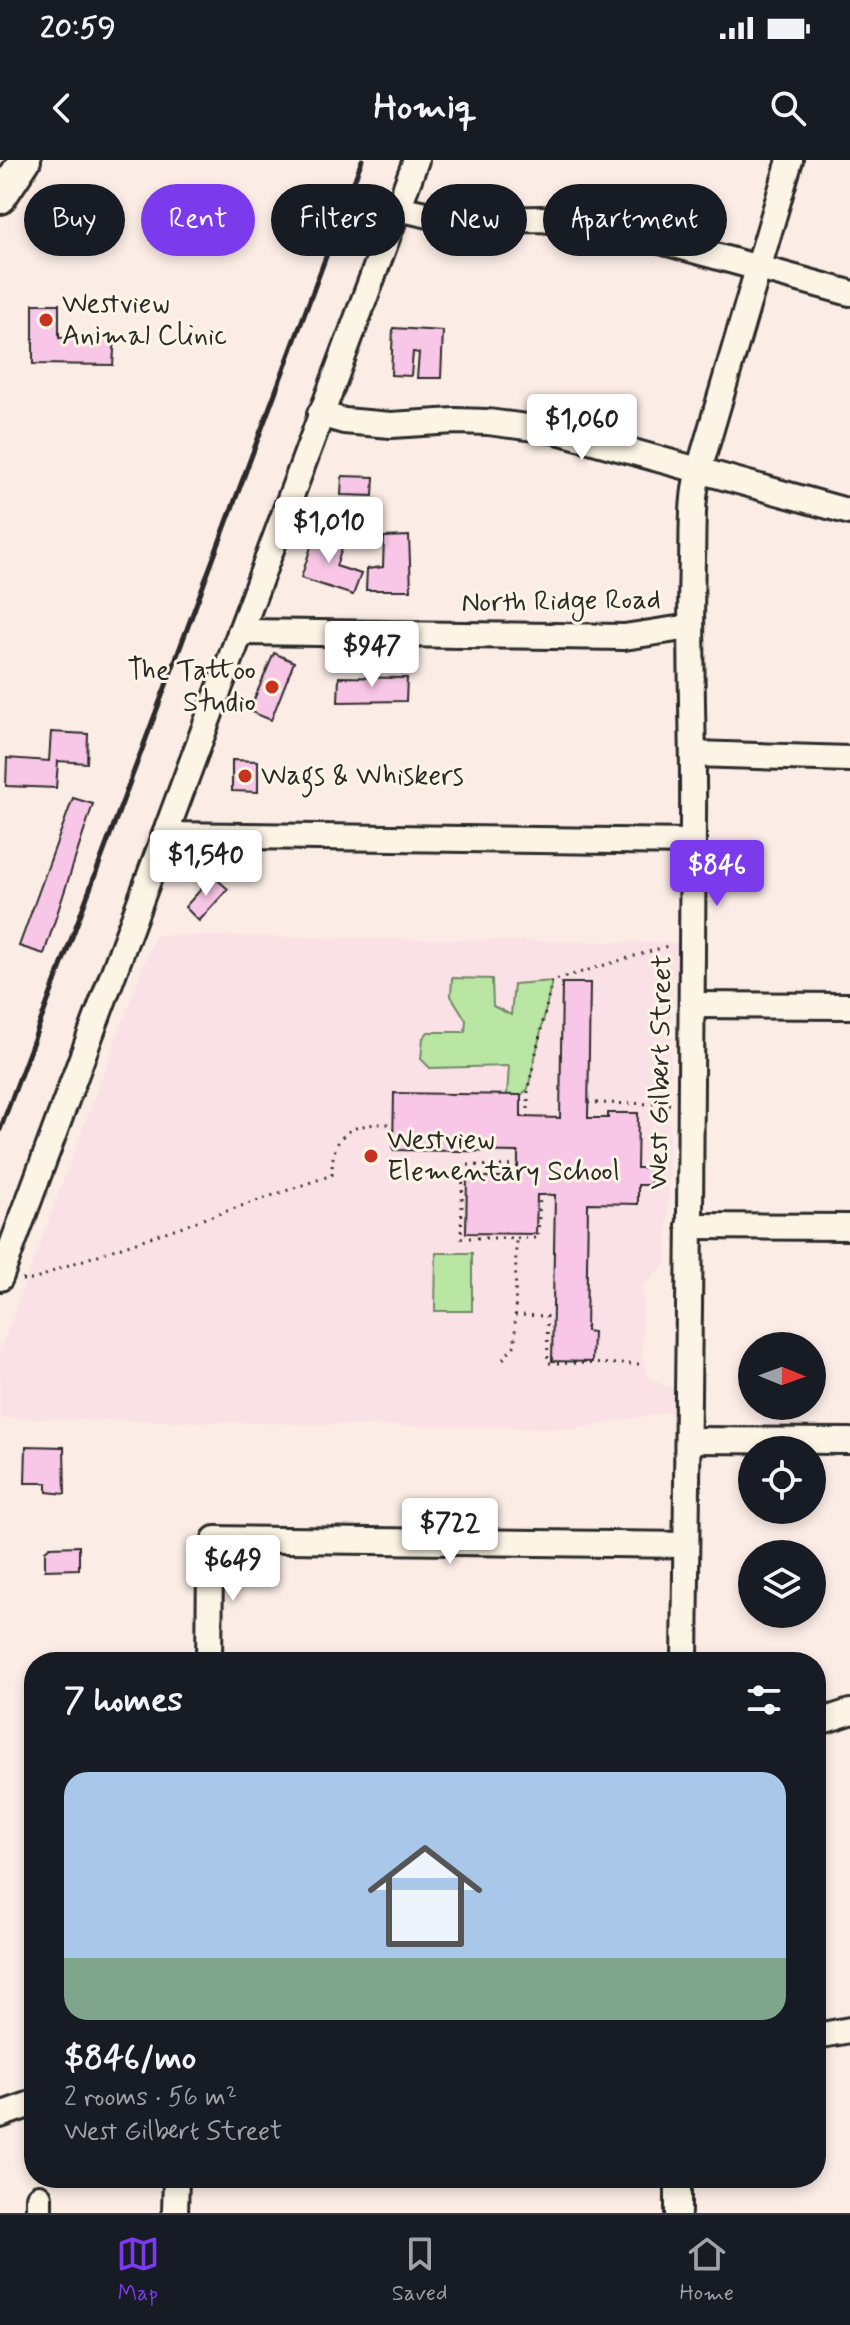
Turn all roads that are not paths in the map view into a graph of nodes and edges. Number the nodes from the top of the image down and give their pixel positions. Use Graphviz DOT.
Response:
graph roads {
  1 [pos="25,160"];
  2 [pos="416,160"];
  3 [pos="790,160"];
  4 [pos="405,189"];
  5 [pos="0,198"];
  6 [pos="405,210"];
  7 [pos="380,256"];
  8 [pos="758,268"];
  9 [pos="850,293"];
  10 [pos="320,414"];
  11 [pos="699,470"];
  12 [pos="850,512"];
  13 [pos="690,627"];
  14 [pos="240,632"];
  15 [pos="694,754"];
  16 [pos="850,759"];
  17 [pos="165,835"];
  18 [pos="693,842"];
  19 [pos="693,1005"];
  20 [pos="850,1006"];
  21 [pos="689,1226"];
  22 [pos="850,1227"];
  23 [pos="9,1278"];
  24 [pos="689,1440"];
  25 [pos="850,1441"];
  26 [pos="686,1545"];
  27 [pos="209,1652"];
  28 [pos="685,1652"];
  29 [pos="850,1712"];
  30 [pos="826,1720"];
  31 [pos="850,2030"];
  32 [pos="826,2034"];
  33 [pos="24,2107"];
  34 [pos="0,2115"];
  35 [pos="176,2188"];
  36 [pos="678,2188"];
  37 [pos="175,2213"];
  38 [pos="678,2213"];
  1 -- 5 [label="main road"];
  2 -- 4 [label="street"];
  3 -- 8 [label="street, West Gilbert Street"];
  6 -- 8 [label="street"];
  7 -- 10 [label="street"];
  8 -- 9 [label="street"];
  8 -- 11 [label="street, West Gilbert Street"];
  10 -- 11 [label="street"];
  10 -- 14 [label="street"];
  11 -- 12 [label="street"];
  11 -- 13 [label="street, West Gilbert Street"];
  13 -- 14 [label="street, North Ridge Road"];
  13 -- 15 [label="street, West Gilbert Street"];
  14 -- 17 [label="street"];
  15 -- 16 [label="street"];
  15 -- 18 [label="street, West Gilbert Street"];
  17 -- 18 [label="street"];
  17 -- 23 [label="street"];
  18 -- 19 [label="street, West Gilbert Street"];
  19 -- 20 [label="street"];
  19 -- 21 [label="street, West Gilbert Street"];
  21 -- 22 [label="street"];
  21 -- 24 [label="street, West Gilbert Street"];
  24 -- 25 [label="street"];
  24 -- 26 [label="street, West Gilbert Street"];
  26 -- 27 [label="street"];
  26 -- 28 [label="street, West Gilbert Street"];
  29 -- 30 [label="street"];
  31 -- 32 [label="street"];
  33 -- 34 [label="street"];
  35 -- 37 [label="street"];
  36 -- 38 [label="street"];
}
